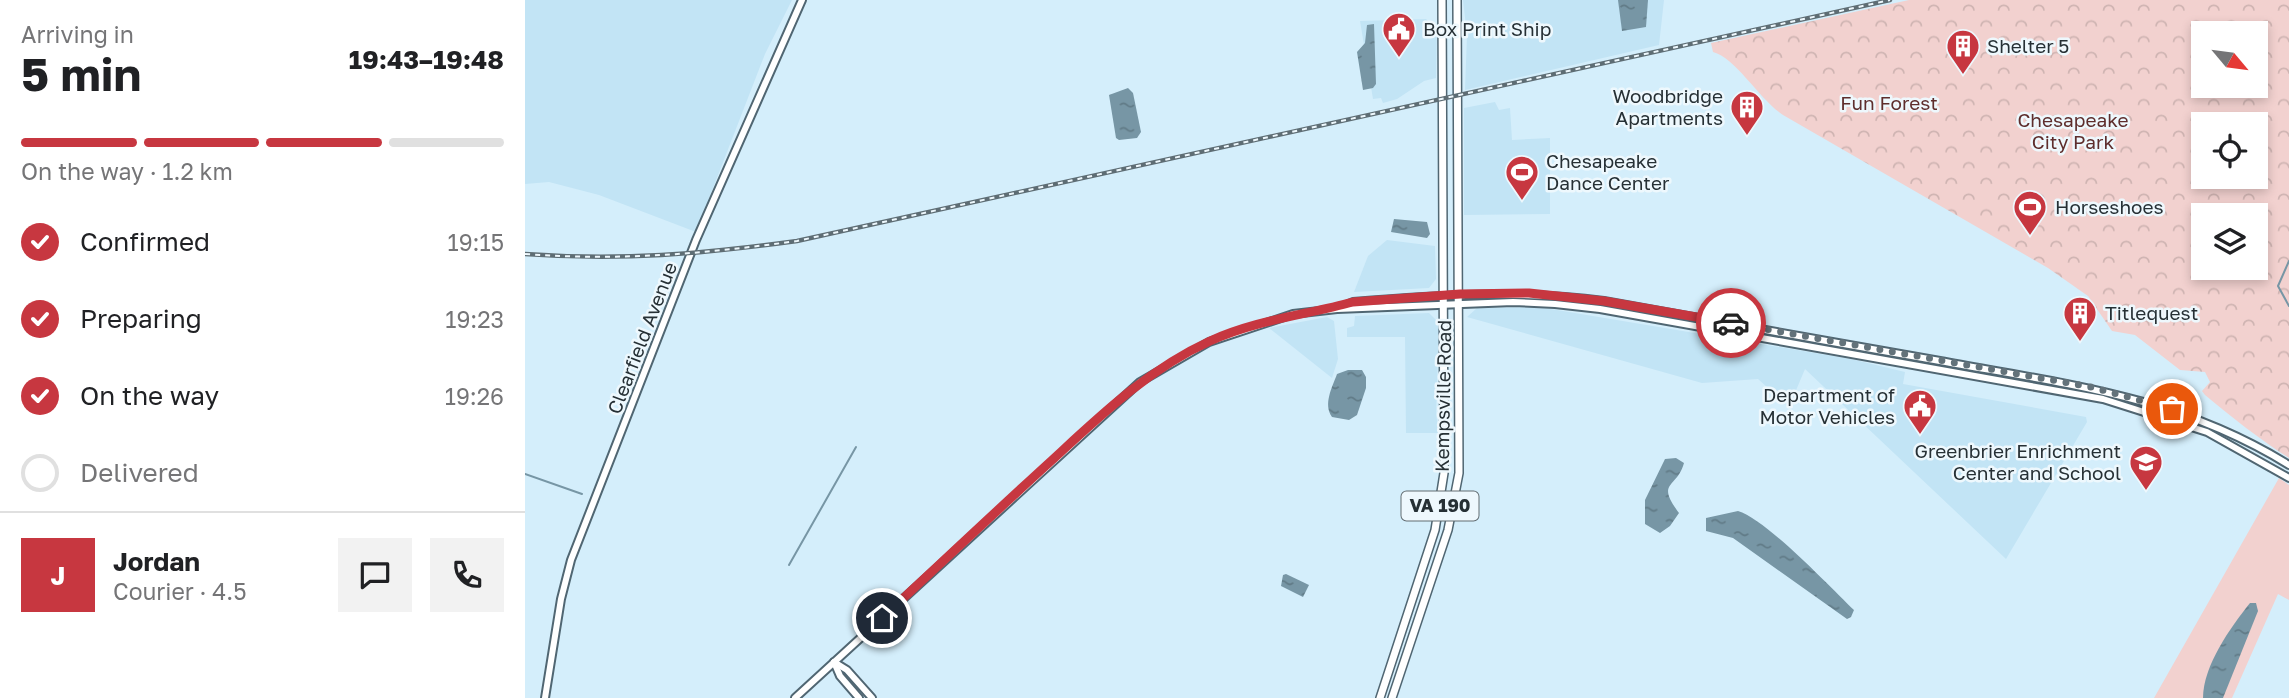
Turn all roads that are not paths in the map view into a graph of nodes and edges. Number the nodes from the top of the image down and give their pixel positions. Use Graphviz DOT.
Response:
graph roads {
  1 [pos="802,0"];
  2 [pos="1442,0"];
  3 [pos="1457,0"];
  4 [pos="1460,294"];
  5 [pos="1445,295"];
  6 [pos="1460,305"];
  7 [pos="1445,306"];
  8 [pos="1338,309"];
  9 [pos="2289,465"];
  10 [pos="2289,478"];
  11 [pos="834,662"];
  12 [pos="545,698"];
  13 [pos="795,698"];
  14 [pos="859,698"];
  15 [pos="872,698"];
  16 [pos="1380,698"];
  17 [pos="1392,698"];
  1 -- 12 [label="main road, Clearfield Avenue"];
  2 -- 5 [label="main road, Kempsville Road / VA 190"];
  3 -- 4 [label="main road, Kempsville Road / VA 190"];
  4 -- 5 [label="main road"];
  4 -- 6 [label="main road, Kempsville Road / VA 190"];
  4 -- 9 [label="main road"];
  5 -- 7 [label="main road, Kempsville Road / VA 190"];
  5 -- 8 [label="main road"];
  6 -- 7 [label="main road"];
  6 -- 10 [label="main road"];
  6 -- 17 [label="main road, Kempsville Road / VA 190"];
  7 -- 8 [label="main road"];
  7 -- 16 [label="main road, Kempsville Road / VA 190"];
  8 -- 11 [label="main road"];
  11 -- 13 [label="main road"];
  11 -- 14 [label="main road"];
  11 -- 15 [label="main road"];
}
